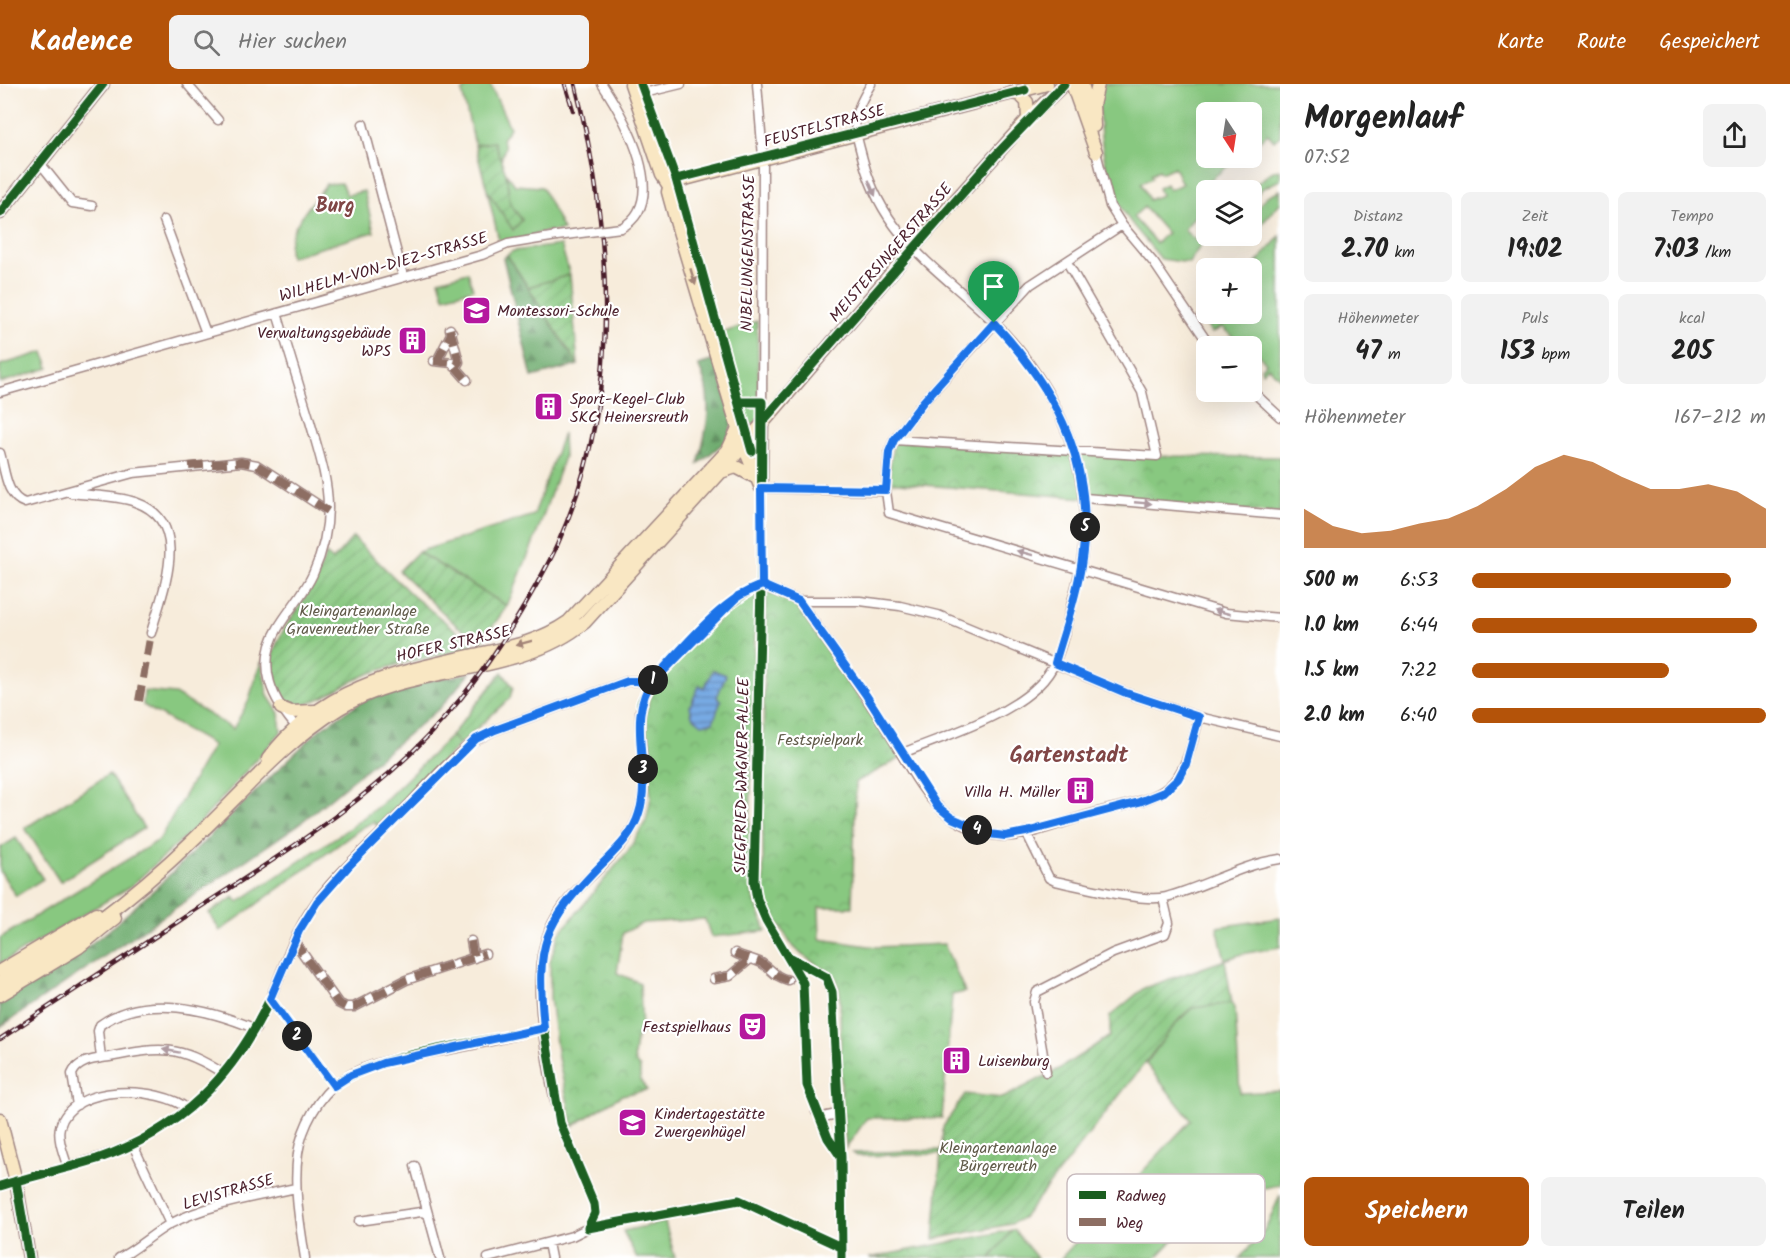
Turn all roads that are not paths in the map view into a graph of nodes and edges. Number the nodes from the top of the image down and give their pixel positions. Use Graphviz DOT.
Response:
graph roads {
  1 [pos="103,84"];
  2 [pos="187,84"];
  3 [pos="602,84"];
  4 [pos="681,84"];
  5 [pos="757,84"];
  6 [pos="871,84"];
  7 [pos="1047,84"];
  8 [pos="1064,84"];
  9 [pos="1072,84"];
  10 [pos="1082,84"];
  11 [pos="1098,84"];
  12 [pos="638,89"];
  13 [pos="1012,93"];
  14 [pos="1028,119"];
  15 [pos="218,120"];
  16 [pos="363,124"];
  17 [pos="1094,126"];
  18 [pos="856,132"];
  19 [pos="1096,152"];
  20 [pos="763,158"];
  21 [pos="40,163"];
  22 [pos="671,186"];
  23 [pos="92,206"];
  24 [pos="0,213"];
  25 [pos="164,220"];
  26 [pos="1122,225"];
  27 [pos="912,249"];
  28 [pos="1067,262"];
  29 [pos="403,276"];
  30 [pos="277,313"];
  31 [pos="994,323"];
  32 [pos="206,333"];
  33 [pos="1203,336"];
  34 [pos="455,367"];
  35 [pos="467,380"];
  36 [pos="0,392"];
  37 [pos="1262,400"];
  38 [pos="1280,417"];
  39 [pos="762,422"];
  40 [pos="738,427"];
  41 [pos="894,440"];
  42 [pos="743,445"];
  43 [pos="1075,452"];
  44 [pos="0,453"];
  45 [pos="748,458"];
  46 [pos="762,461"];
  47 [pos="721,472"];
  48 [pos="754,477"];
  49 [pos="761,488"];
  50 [pos="886,490"];
  51 [pos="67,493"];
  52 [pos="1084,498"];
  53 [pos="328,511"];
  54 [pos="1280,515"];
  55 [pos="1081,568"];
  56 [pos="762,585"];
  57 [pos="799,601"];
  58 [pos="1280,618"];
  59 [pos="151,633"];
  60 [pos="1055,663"];
  61 [pos="649,686"];
  62 [pos="282,710"];
  63 [pos="319,710"];
  64 [pos="1199,717"];
  65 [pos="300,732"];
  66 [pos="1280,736"];
  67 [pos="278,746"];
  68 [pos="903,753"];
  69 [pos="258,773"];
  70 [pos="1026,832"];
  71 [pos="1280,859"];
  72 [pos="139,890"];
  73 [pos="1163,898"];
  74 [pos="294,941"];
  75 [pos="471,942"];
  76 [pos="735,953"];
  77 [pos="485,954"];
  78 [pos="474,958"];
  79 [pos="791,958"];
  80 [pos="749,960"];
  81 [pos="728,963"];
  82 [pos="0,971"];
  83 [pos="730,976"];
  84 [pos="714,979"];
  85 [pos="788,980"];
  86 [pos="0,983"];
  87 [pos="0,995"];
  88 [pos="270,999"];
  89 [pos="544,1028"];
  90 [pos="256,1029"];
  91 [pos="100,1058"];
  92 [pos="1046,1072"];
  93 [pos="225,1074"];
  94 [pos="334,1086"];
  95 [pos="77,1105"];
  96 [pos="188,1109"];
  97 [pos="816,1112"];
  98 [pos="837,1114"];
  99 [pos="0,1119"];
  100 [pos="133,1145"];
  101 [pos="841,1157"];
  102 [pos="415,1166"];
  103 [pos="68,1168"];
  104 [pos="16,1181"];
  105 [pos="0,1186"];
  106 [pos="296,1188"];
  107 [pos="428,1214"];
  108 [pos="359,1221"];
  109 [pos="170,1224"];
  110 [pos="588,1228"];
  111 [pos="548,1243"];
  112 [pos="842,1247"];
  113 [pos="29,1258"];
  114 [pos="121,1258"];
  115 [pos="305,1258"];
  116 [pos="440,1258"];
  117 [pos="488,1258"];
  118 [pos="550,1258"];
  119 [pos="842,1258"];
  1 -- 21 [label="main road"];
  2 -- 15 [label="street"];
  3 -- 29 [label="street, WILHELM-VON-DIEZ-STRASSE, bridge"];
  4 -- 12 [label="street"];
  5 -- 20 [label="street, NIBELUNGENSTRASSE"];
  6 -- 18 [label="street"];
  7 -- 13 [label="main road, FEUSTELSTRASSE"];
  8 -- 14 [label="main road, MEISTERSINGERSTRASSE"];
  9 -- 19 [label="main road"];
  10 -- 17 [label="main road"];
  11 -- 17 [label="main road"];
  12 -- 22 [label="main road"];
  13 -- 14 [label="main road"];
  13 -- 18 [label="main road, FEUSTELSTRASSE"];
  14 -- 27 [label="main road, MEISTERSINGERSTRASSE"];
  16 -- 29 [label="street"];
  17 -- 19 [label="main road"];
  18 -- 20 [label="main road, FEUSTELSTRASSE"];
  18 -- 27 [label="street, one-way"];
  19 -- 26 [label="street"];
  20 -- 22 [label="main road, FEUSTELSTRASSE"];
  20 -- 39 [label="street, NIBELUNGENSTRASSE"];
  21 -- 23 [label="street"];
  21 -- 24 [label="main road"];
  22 -- 40 [label="main road, one-way"];
  25 -- 32 [label="street"];
  26 -- 28 [label="street"];
  26 -- 33 [label="street"];
  27 -- 31 [label="street"];
  27 -- 39 [label="main road, MEISTERSINGERSTRASSE"];
  28 -- 31 [label="street"];
  28 -- 43 [label="street"];
  29 -- 30 [label="street, WILHELM-VON-DIEZ-STRASSE"];
  30 -- 32 [label="street, WILHELM-VON-DIEZ-STRASSE"];
  30 -- 53 [label="street"];
  31 -- 41 [label="street"];
  31 -- 43 [label="street"];
  32 -- 36 [label="street, WILHELM-VON-DIEZ-STRASSE"];
  34 -- 34 [label="street"];
  34 -- 35 [label="street"];
  37 -- 38 [label="street"];
  39 -- 42 [label="main road, MEISTERSINGERSTRASSE"];
  39 -- 46 [label="main road"];
  40 -- 42 [label="main road"];
  40 -- 63 [label="main road, HOFER STRASSE, one-way"];
  41 -- 43 [label="street"];
  41 -- 50 [label="street"];
  42 -- 45 [label="main road"];
  42 -- 47 [label="main road, HOFER STRASSE"];
  43 -- 52 [label="street"];
  44 -- 51 [label="street"];
  45 -- 46 [label="main road"];
  45 -- 48 [label="main road"];
  46 -- 49 [label="main road"];
  47 -- 48 [label="main road"];
  47 -- 65 [label="main road, HOFER STRASSE"];
  48 -- 49 [label="main road"];
  49 -- 50 [label="street"];
  49 -- 56 [label="street, SIEGFRIED-WAGNER-ALLEE"];
  55 -- 50 [label="street, one-way"];
  51 -- 53 [label="street"];
  51 -- 59 [label="street"];
  52 -- 54 [label="street, one-way"];
  52 -- 55 [label="street"];
  53 -- 62 [label="street"];
  58 -- 55 [label="street, one-way"];
  55 -- 60 [label="street"];
  56 -- 57 [label="street"];
  56 -- 61 [label="street"];
  56 -- 79 [label="street, SIEGFRIED-WAGNER-ALLEE"];
  57 -- 60 [label="street"];
  57 -- 68 [label="street"];
  60 -- 64 [label="street"];
  60 -- 68 [label="street"];
  61 -- 74 [label="street"];
  61 -- 89 [label="street"];
  62 -- 63 [label="main road"];
  62 -- 65 [label="street"];
  62 -- 67 [label="main road"];
  63 -- 65 [label="main road, HOFER STRASSE"];
  64 -- 66 [label="street"];
  64 -- 70 [label="street"];
  65 -- 67 [label="main road, HOFER STRASSE"];
  65 -- 69 [label="main road, HOFER STRASSE"];
  67 -- 69 [label="main road, HOFER STRASSE"];
  68 -- 70 [label="street"];
  69 -- 72 [label="main road, HOFER STRASSE"];
  70 -- 73 [label="street"];
  71 -- 73 [label="street"];
  72 -- 82 [label="main road"];
  72 -- 86 [label="main road, HOFER STRASSE"];
  72 -- 87 [label="main road"];
  73 -- 92 [label="street"];
  74 -- 78 [label="street"];
  74 -- 88 [label="street"];
  75 -- 78 [label="street"];
  76 -- 80 [label="street"];
  77 -- 78 [label="street"];
  79 -- 97 [label="street, SIEGFRIED-WAGNER-ALLEE"];
  79 -- 98 [label="street"];
  80 -- 83 [label="street"];
  80 -- 85 [label="street"];
  81 -- 83 [label="street"];
  83 -- 84 [label="street"];
  88 -- 90 [label="street"];
  88 -- 94 [label="street"];
  89 -- 94 [label="street"];
  89 -- 110 [label="street"];
  90 -- 91 [label="street"];
  90 -- 93 [label="street"];
  93 -- 91 [label="street, one-way"];
  91 -- 95 [label="street"];
  93 -- 96 [label="street"];
  94 -- 106 [label="street"];
  95 -- 96 [label="street"];
  95 -- 103 [label="street"];
  96 -- 100 [label="street"];
  97 -- 98 [label="street"];
  97 -- 101 [label="street, SIEGFRIED-WAGNER-ALLEE"];
  98 -- 101 [label="street"];
  99 -- 104 [label="main road"];
  100 -- 103 [label="street"];
  100 -- 109 [label="street, LEVISTRASSE"];
  101 -- 112 [label="street"];
  102 -- 107 [label="street"];
  103 -- 104 [label="street"];
  104 -- 105 [label="street"];
  104 -- 113 [label="main road"];
  106 -- 109 [label="street, LEVISTRASSE"];
  106 -- 115 [label="street"];
  107 -- 108 [label="street"];
  107 -- 116 [label="street"];
  109 -- 114 [label="street, LEVISTRASSE"];
  110 -- 111 [label="street"];
  110 -- 112 [label="street"];
  111 -- 117 [label="street"];
  111 -- 118 [label="street"];
  112 -- 119 [label="street"];
}
